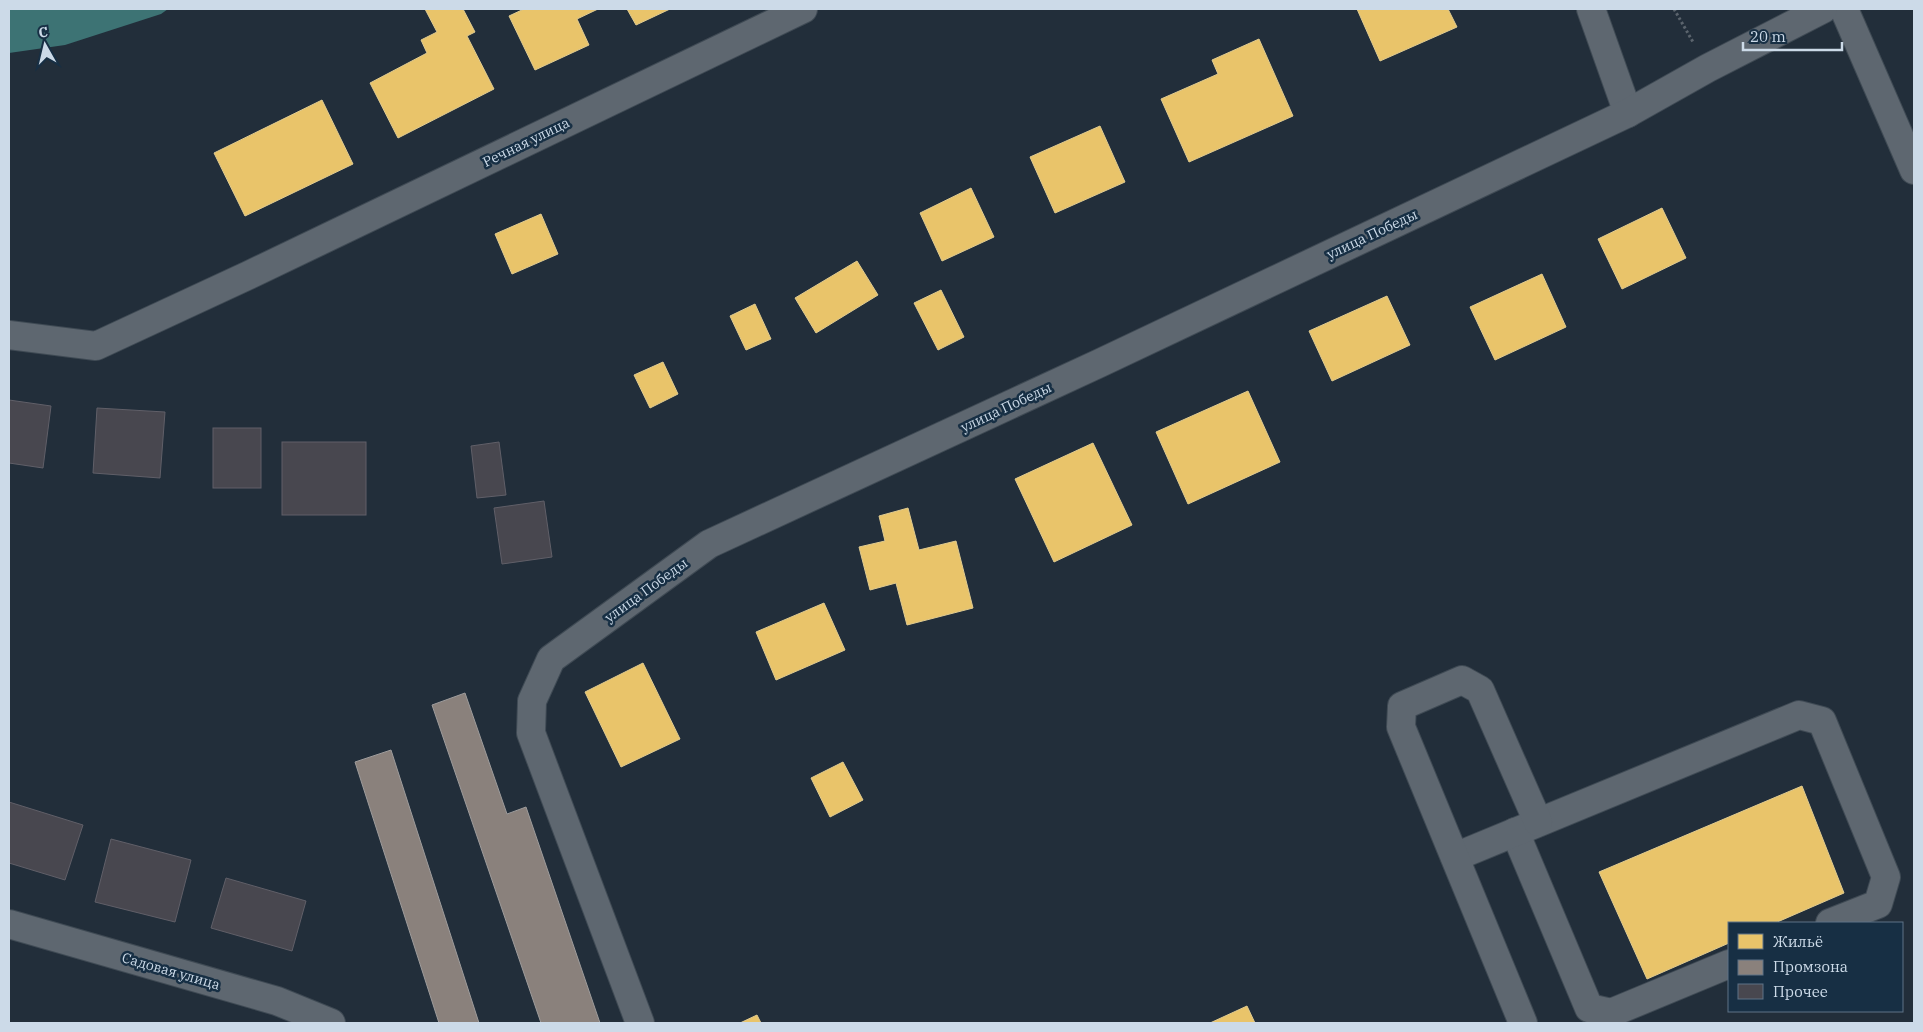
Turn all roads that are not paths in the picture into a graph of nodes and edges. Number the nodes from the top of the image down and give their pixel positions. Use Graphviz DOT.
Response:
graph roads {
  1 [pos="803,9"];
  2 [pos="1591,9"];
  3 [pos="1823,9"];
  4 [pos="1844,9"];
  5 [pos="1628,113"];
  6 [pos="1914,170"];
  7 [pos="9,335"];
  8 [pos="1527,827"];
  9 [pos="1454,857"];
  10 [pos="1833,922"];
  11 [pos="9,924"];
  12 [pos="1728,964"];
  13 [pos="331,1023"];
  14 [pos="640,1023"];
  15 [pos="1523,1023"];
  1 -- 7 [label="street, Речная улица"];
  2 -- 5 [label="street"];
  3 -- 5 [label="street, улица Победы"];
  4 -- 6 [label="street"];
  5 -- 14 [label="street, улица Победы"];
  8 -- 9 [label="street"];
  8 -- 9 [label="street"];
  8 -- 10 [label="street"];
  8 -- 12 [label="street"];
  9 -- 15 [label="street"];
  11 -- 13 [label="street, Садовая улица"];
}
